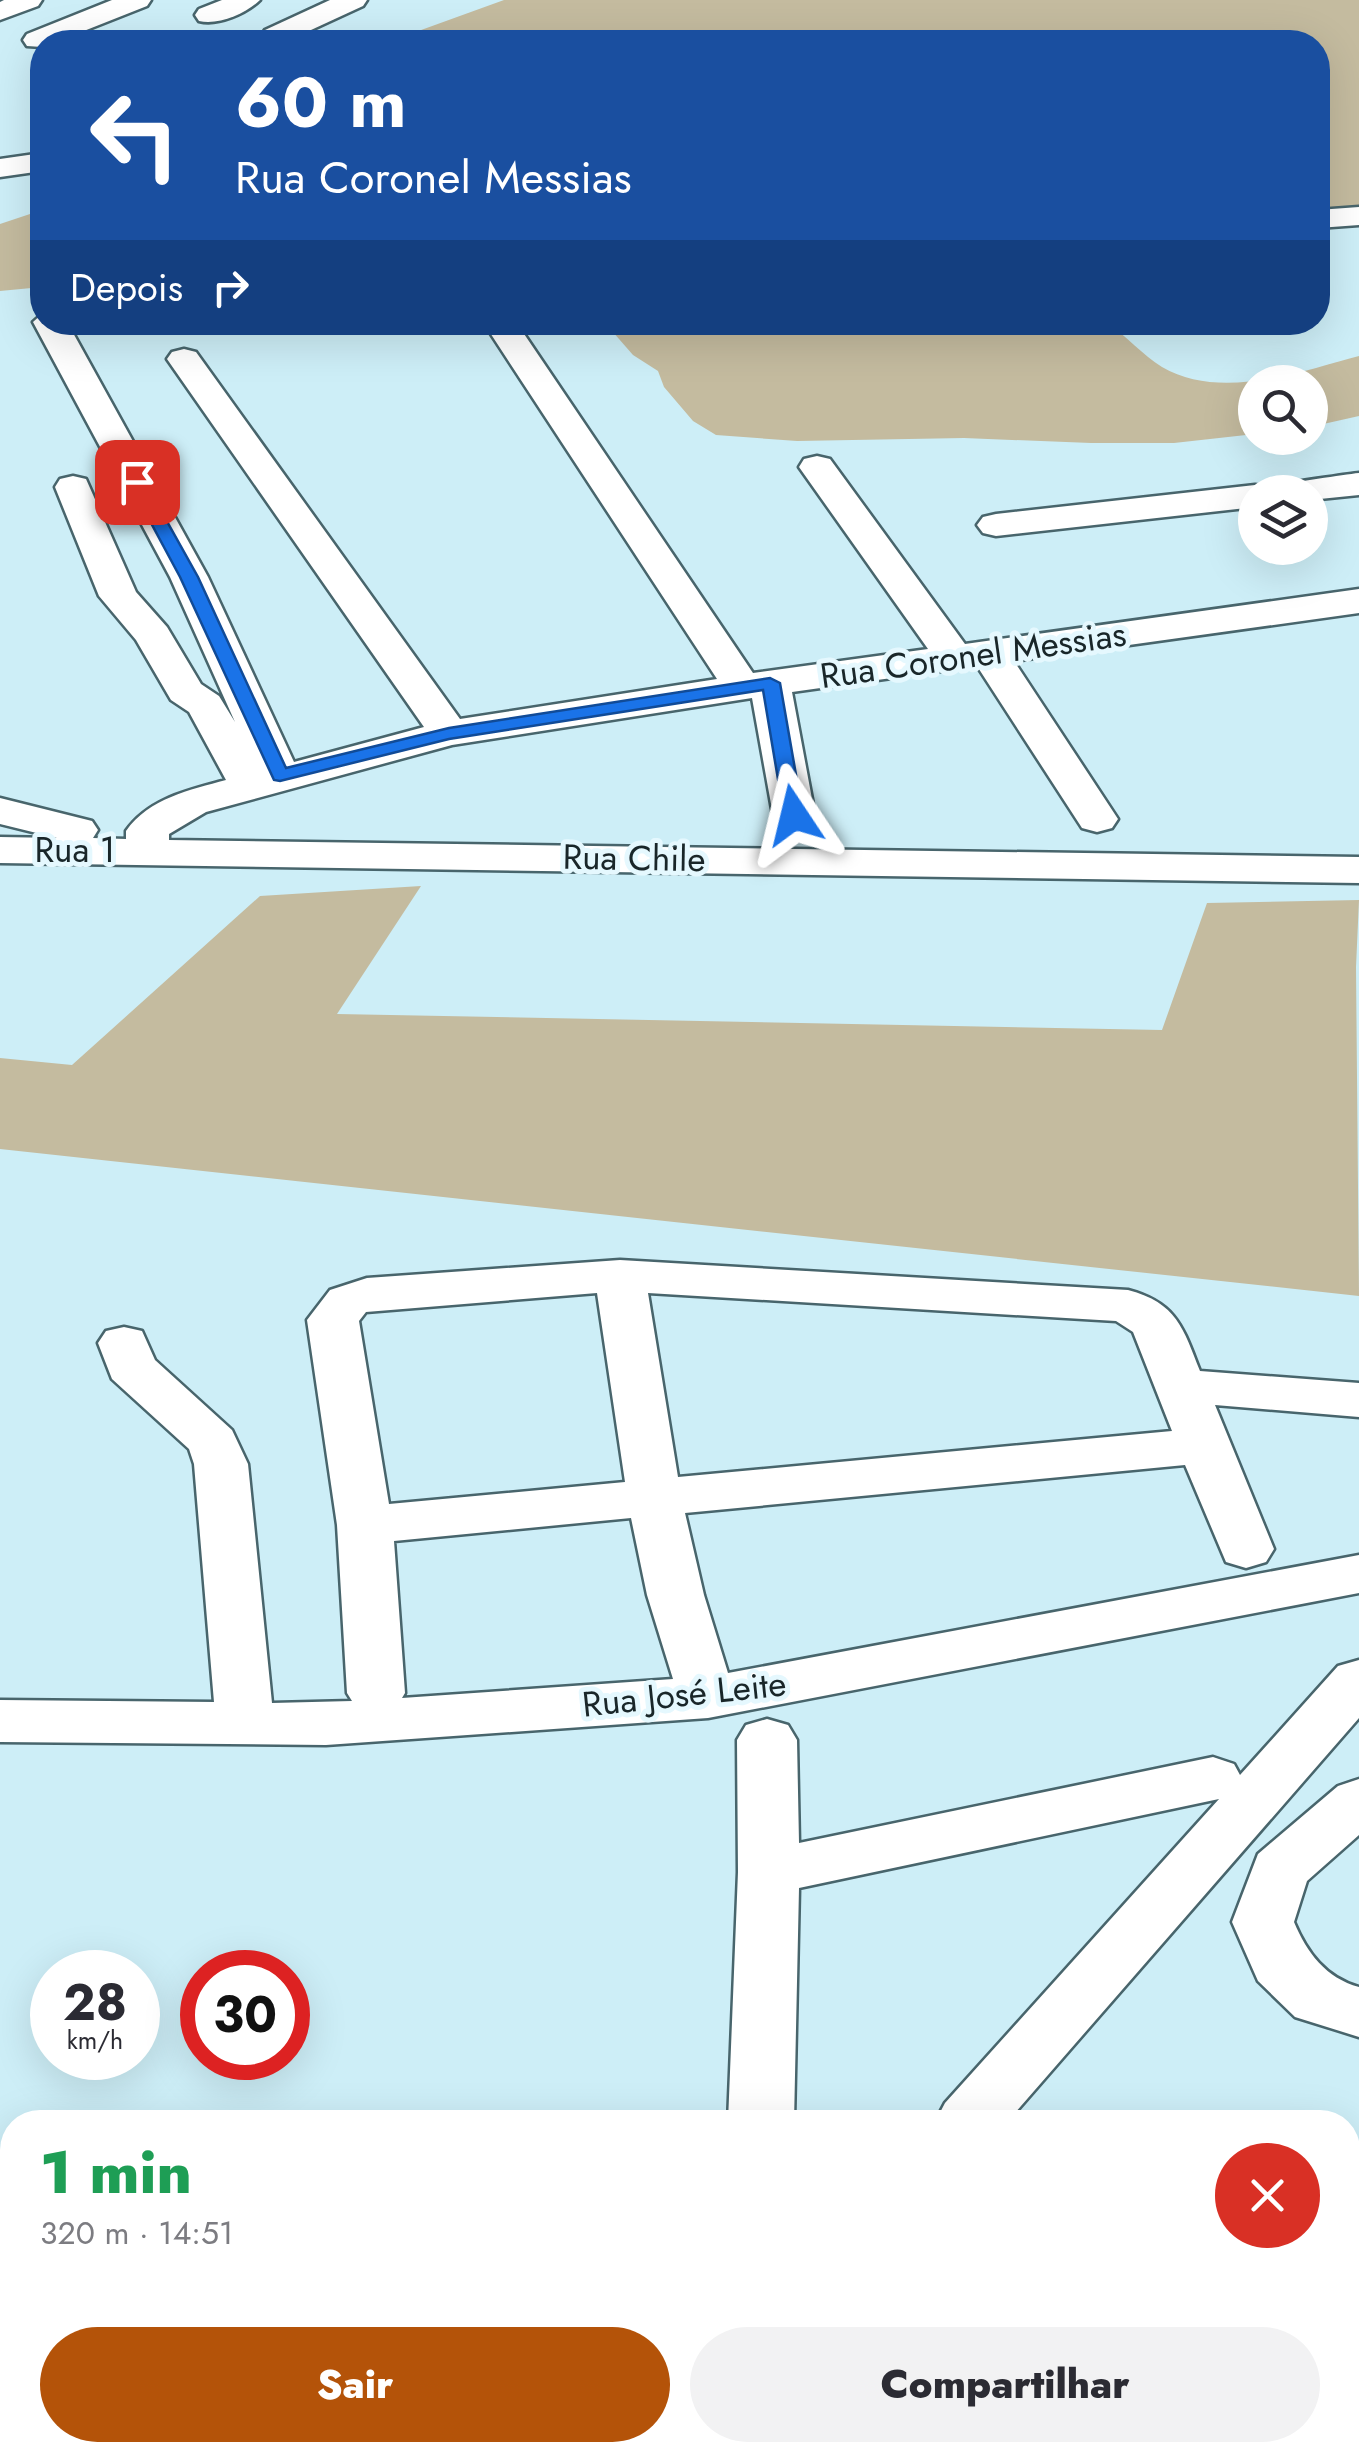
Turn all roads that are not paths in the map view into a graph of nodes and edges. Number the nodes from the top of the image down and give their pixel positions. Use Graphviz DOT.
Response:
graph roads {
  1 [pos="28,0"];
  2 [pos="137,0"];
  3 [pos="246,0"];
  4 [pos="354,0"];
  5 [pos="0,12"];
  6 [pos="210,16"];
  7 [pos="62,30"];
  8 [pos="288,30"];
  9 [pos="0,136"];
  10 [pos="19,166"];
  11 [pos="1359,216"];
  12 [pos="1330,218"];
  13 [pos="57,335"];
  14 [pos="508,335"];
  15 [pos="184,358"];
  16 [pos="817,467"];
  17 [pos="1359,484"];
  18 [pos="73,487"];
  19 [pos="1328,487"];
  20 [pos="1238,498"];
  21 [pos="996,526"];
  22 [pos="1359,601"];
  23 [pos="971,654"];
  24 [pos="756,685"];
  25 [pos="449,733"];
  26 [pos="265,780"];
  27 [pos="0,811"];
  28 [pos="794,815"];
  29 [pos="1097,819"];
  30 [pos="148,841"];
  31 [pos="0,850"];
  32 [pos="1359,870"];
  33 [pos="620,1276"];
  34 [pos="124,1343"];
  35 [pos="1182,1386"];
  36 [pos="1359,1400"];
  37 [pos="1201,1446"];
  38 [pos="657,1497"];
  39 [pos="365,1525"];
  40 [pos="1246,1549"];
  41 [pos="1359,1574"];
  42 [pos="1359,1680"];
  43 [pos="376,1693"];
  44 [pos="708,1698"];
  45 [pos="0,1721"];
  46 [pos="245,1724"];
  47 [pos="767,1740"];
  48 [pos="1213,1779"];
  49 [pos="1359,1801"];
  50 [pos="769,1872"];
  51 [pos="1359,2012"];
  52 [pos="760,2110"];
  53 [pos="979,2110"];
  1 -- 5 [label="street"];
  2 -- 7 [label="street"];
  3 -- 6 [label="street"];
  4 -- 8 [label="street"];
  9 -- 10 [label="street"];
  11 -- 12 [label="street"];
  13 -- 26 [label="street"];
  14 -- 24 [label="street"];
  15 -- 25 [label="street"];
  16 -- 23 [label="street"];
  17 -- 19 [label="street"];
  18 -- 26 [label="street"];
  20 -- 21 [label="street"];
  22 -- 23 [label="street, Rua Coronel Messias"];
  23 -- 24 [label="street, Rua Coronel Messias"];
  23 -- 29 [label="street"];
  24 -- 25 [label="street, Rua Coronel Messias"];
  24 -- 28 [label="street"];
  25 -- 26 [label="street, Rua Coronel Messias"];
  26 -- 30 [label="street, Rua Coronel Messias"];
  27 -- 30 [label="street"];
  30 -- 31 [label="street, Rua 1"];
  30 -- 32 [label="street, Rua Chile"];
  33 -- 35 [label="street"];
  33 -- 38 [label="street"];
  33 -- 39 [label="street"];
  34 -- 46 [label="street"];
  35 -- 36 [label="street"];
  35 -- 37 [label="street"];
  37 -- 38 [label="street"];
  37 -- 40 [label="street"];
  38 -- 39 [label="street"];
  38 -- 44 [label="street"];
  39 -- 43 [label="street"];
  41 -- 44 [label="street, Rua José Leite"];
  42 -- 53 [label="street"];
  44 -- 46 [label="street, Rua José Leite"];
  45 -- 46 [label="street, Rua José Leite"];
  47 -- 50 [label="street"];
  48 -- 50 [label="street"];
  49 -- 51 [label="street"];
  50 -- 52 [label="street"];
}
